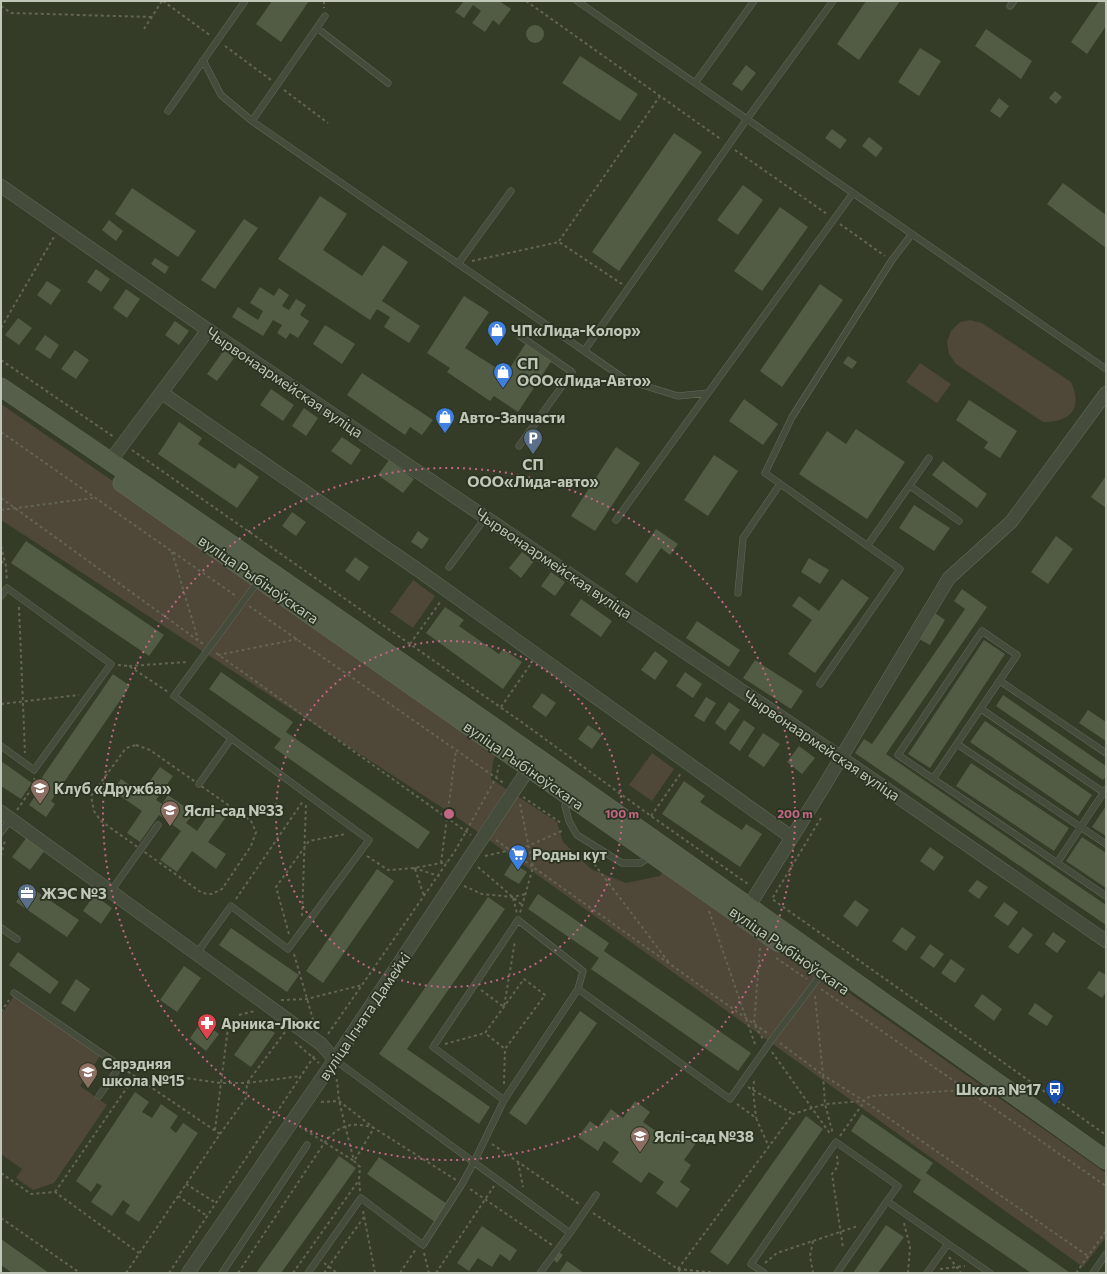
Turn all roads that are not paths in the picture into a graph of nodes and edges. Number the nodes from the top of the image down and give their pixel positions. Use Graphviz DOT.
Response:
graph roads {
  1 [pos="245,1"];
  2 [pos="577,1"];
  3 [pos="754,1"];
  4 [pos="833,1"];
  5 [pos="324,16"];
  6 [pos="316,28"];
  7 [pos="203,60"];
  8 [pos="388,83"];
  9 [pos="695,83"];
  10 [pos="168,111"];
  11 [pos="747,119"];
  12 [pos="252,121"];
  13 [pos="1,186"];
  14 [pos="511,191"];
  15 [pos="853,193"];
  16 [pos="912,234"];
  17 [pos="458,264"];
  18 [pos="208,330"];
  19 [pos="520,336"];
  20 [pos="584,351"];
  21 [pos="1106,369"];
  22 [pos="4,389"];
  23 [pos="1106,392"];
  24 [pos="162,393"];
  25 [pos="708,393"];
  26 [pos="519,446"];
  27 [pos="929,458"];
  28 [pos="110,460"];
  29 [pos="780,484"];
  30 [pos="910,486"];
  31 [pos="486,517"];
  32 [pos="616,520"];
  33 [pos="959,521"];
  34 [pos="867,546"];
  35 [pos="449,567"];
  36 [pos="260,580"];
  37 [pos="738,593"];
  38 [pos="1,596"];
  39 [pos="1000,681"];
  40 [pos="820,684"];
  41 [pos="981,709"];
  42 [pos="231,739"];
  43 [pos="957,744"];
  44 [pos="508,745"];
  45 [pos="1,746"];
  46 [pos="1106,752"];
  47 [pos="840,757"];
  48 [pos="533,763"];
  49 [pos="934,779"];
  50 [pos="199,784"];
  51 [pos="573,791"];
  52 [pos="1105,792"];
  53 [pos="6,815"];
  54 [pos="158,825"];
  55 [pos="1080,827"];
  56 [pos="1,832"];
  57 [pos="791,838"];
  58 [pos="1106,844"];
  59 [pos="652,854"];
  60 [pos="1056,863"];
  61 [pos="111,891"];
  62 [pos="1106,896"];
  63 [pos="749,906"];
  64 [pos="1,928"];
  65 [pos="17,940"];
  66 [pos="1106,941"];
  67 [pos="197,953"];
  68 [pos="818,979"];
  69 [pos="578,989"];
  70 [pos="14,993"];
  71 [pos="331,1065"];
  72 [pos="99,1096"];
  73 [pos="504,1100"];
  74 [pos="307,1145"];
  75 [pos="1106,1160"];
  76 [pos="474,1162"];
  77 [pos="1106,1172"];
  78 [pos="596,1195"];
  79 [pos="887,1201"];
  80 [pos="570,1233"];
  81 [pos="948,1244"];
  82 [pos="1106,1254"];
  83 [pos="928,1271"];
  84 [pos="188,1273"];
  85 [pos="222,1273"];
  86 [pos="308,1273"];
  87 [pos="540,1273"];
  88 [pos="764,1273"];
  89 [pos="837,1273"];
  90 [pos="990,1273"];
  91 [pos="1093,1273"];
  1 -- 7 [label="lane"];
  2 -- 9 [label="lane"];
  3 -- 9 [label="lane"];
  4 -- 11 [label="lane"];
  5 -- 6 [label="lane"];
  6 -- 8 [label="lane"];
  6 -- 12 [label="lane"];
  7 -- 10 [label="lane"];
  7 -- 12 [label="lane"];
  9 -- 11 [label="lane"];
  11 -- 15 [label="lane"];
  11 -- 20 [label="lane"];
  12 -- 17 [label="lane"];
  13 -- 18 [label="street, Чырвонаармейская вуліца"];
  14 -- 17 [label="lane"];
  15 -- 16 [label="lane"];
  15 -- 25 [label="lane"];
  16 -- 21 [label="lane"];
  16 -- 29 [label="lane"];
  17 -- 20 [label="lane"];
  18 -- 24 [label="street"];
  18 -- 31 [label="street, Чырвонаармейская вуліца"];
  19 -- 26 [label="lane"];
  20 -- 25 [label="lane"];
  22 -- 28 [label="main road, вуліца Рыбіноўскага"];
  22 -- 36 [label="main road, вуліца Рыбіноўскага"];
  23 -- 47 [label="street"];
  24 -- 28 [label="street"];
  24 -- 57 [label="street"];
  25 -- 32 [label="lane"];
  27 -- 30 [label="lane"];
  28 -- 44 [label="main road, вуліца Рыбіноўскага"];
  29 -- 34 [label="lane"];
  29 -- 37 [label="lane"];
  30 -- 33 [label="lane"];
  30 -- 34 [label="lane"];
  31 -- 35 [label="lane"];
  31 -- 47 [label="street, Чырвонаармейская вуліца"];
  34 -- 40 [label="lane"];
  36 -- 42 [label="lane"];
  36 -- 44 [label="main road, вуліца Рыбіноўскага"];
  38 -- 45 [label="lane"];
  39 -- 41 [label="lane"];
  39 -- 46 [label="lane"];
  39 -- 49 [label="lane"];
  41 -- 43 [label="lane"];
  41 -- 52 [label="lane"];
  42 -- 50 [label="lane"];
  42 -- 67 [label="lane"];
  43 -- 49 [label="lane"];
  43 -- 55 [label="lane"];
  44 -- 48 [label="main road, вуліца Рыбіноўскага"];
  47 -- 57 [label="street"];
  47 -- 66 [label="street, Чырвонаармейская вуліца"];
  48 -- 51 [label="main road, вуліца Рыбіноўскага"];
  48 -- 71 [label="street, вуліца Ігната Дамейкі"];
  49 -- 60 [label="lane"];
  51 -- 59 [label="main road, вуліца Рыбіноўскага"];
  51 -- 59 [label="lane"];
  51 -- 63 [label="main road, вуліца Рыбіноўскага"];
  52 -- 55 [label="lane"];
  53 -- 56 [label="lane"];
  53 -- 61 [label="street"];
  54 -- 61 [label="lane"];
  55 -- 58 [label="lane"];
  55 -- 60 [label="lane"];
  57 -- 63 [label="street"];
  59 -- 68 [label="main road, вуліца Рыбіноўскага"];
  60 -- 62 [label="lane"];
  61 -- 67 [label="street"];
  63 -- 75 [label="main road, вуліца Рыбіноўскага"];
  64 -- 65 [label="lane"];
  67 -- 71 [label="street"];
  68 -- 69 [label="lane"];
  68 -- 77 [label="main road, вуліца Рыбіноўскага"];
  69 -- 73 [label="lane"];
  69 -- 73 [label="lane"];
  70 -- 72 [label="lane"];
  71 -- 76 [label="lane"];
  71 -- 84 [label="street, вуліца Ігната Дамейкі"];
  73 -- 76 [label="lane"];
  74 -- 85 [label="lane"];
  76 -- 80 [label="lane"];
  76 -- 86 [label="lane"];
  78 -- 80 [label="lane"];
  79 -- 81 [label="lane"];
  79 -- 88 [label="lane"];
  79 -- 89 [label="lane"];
  80 -- 87 [label="lane"];
  81 -- 83 [label="lane"];
  81 -- 90 [label="lane"];
  82 -- 91 [label="lane"];
}
